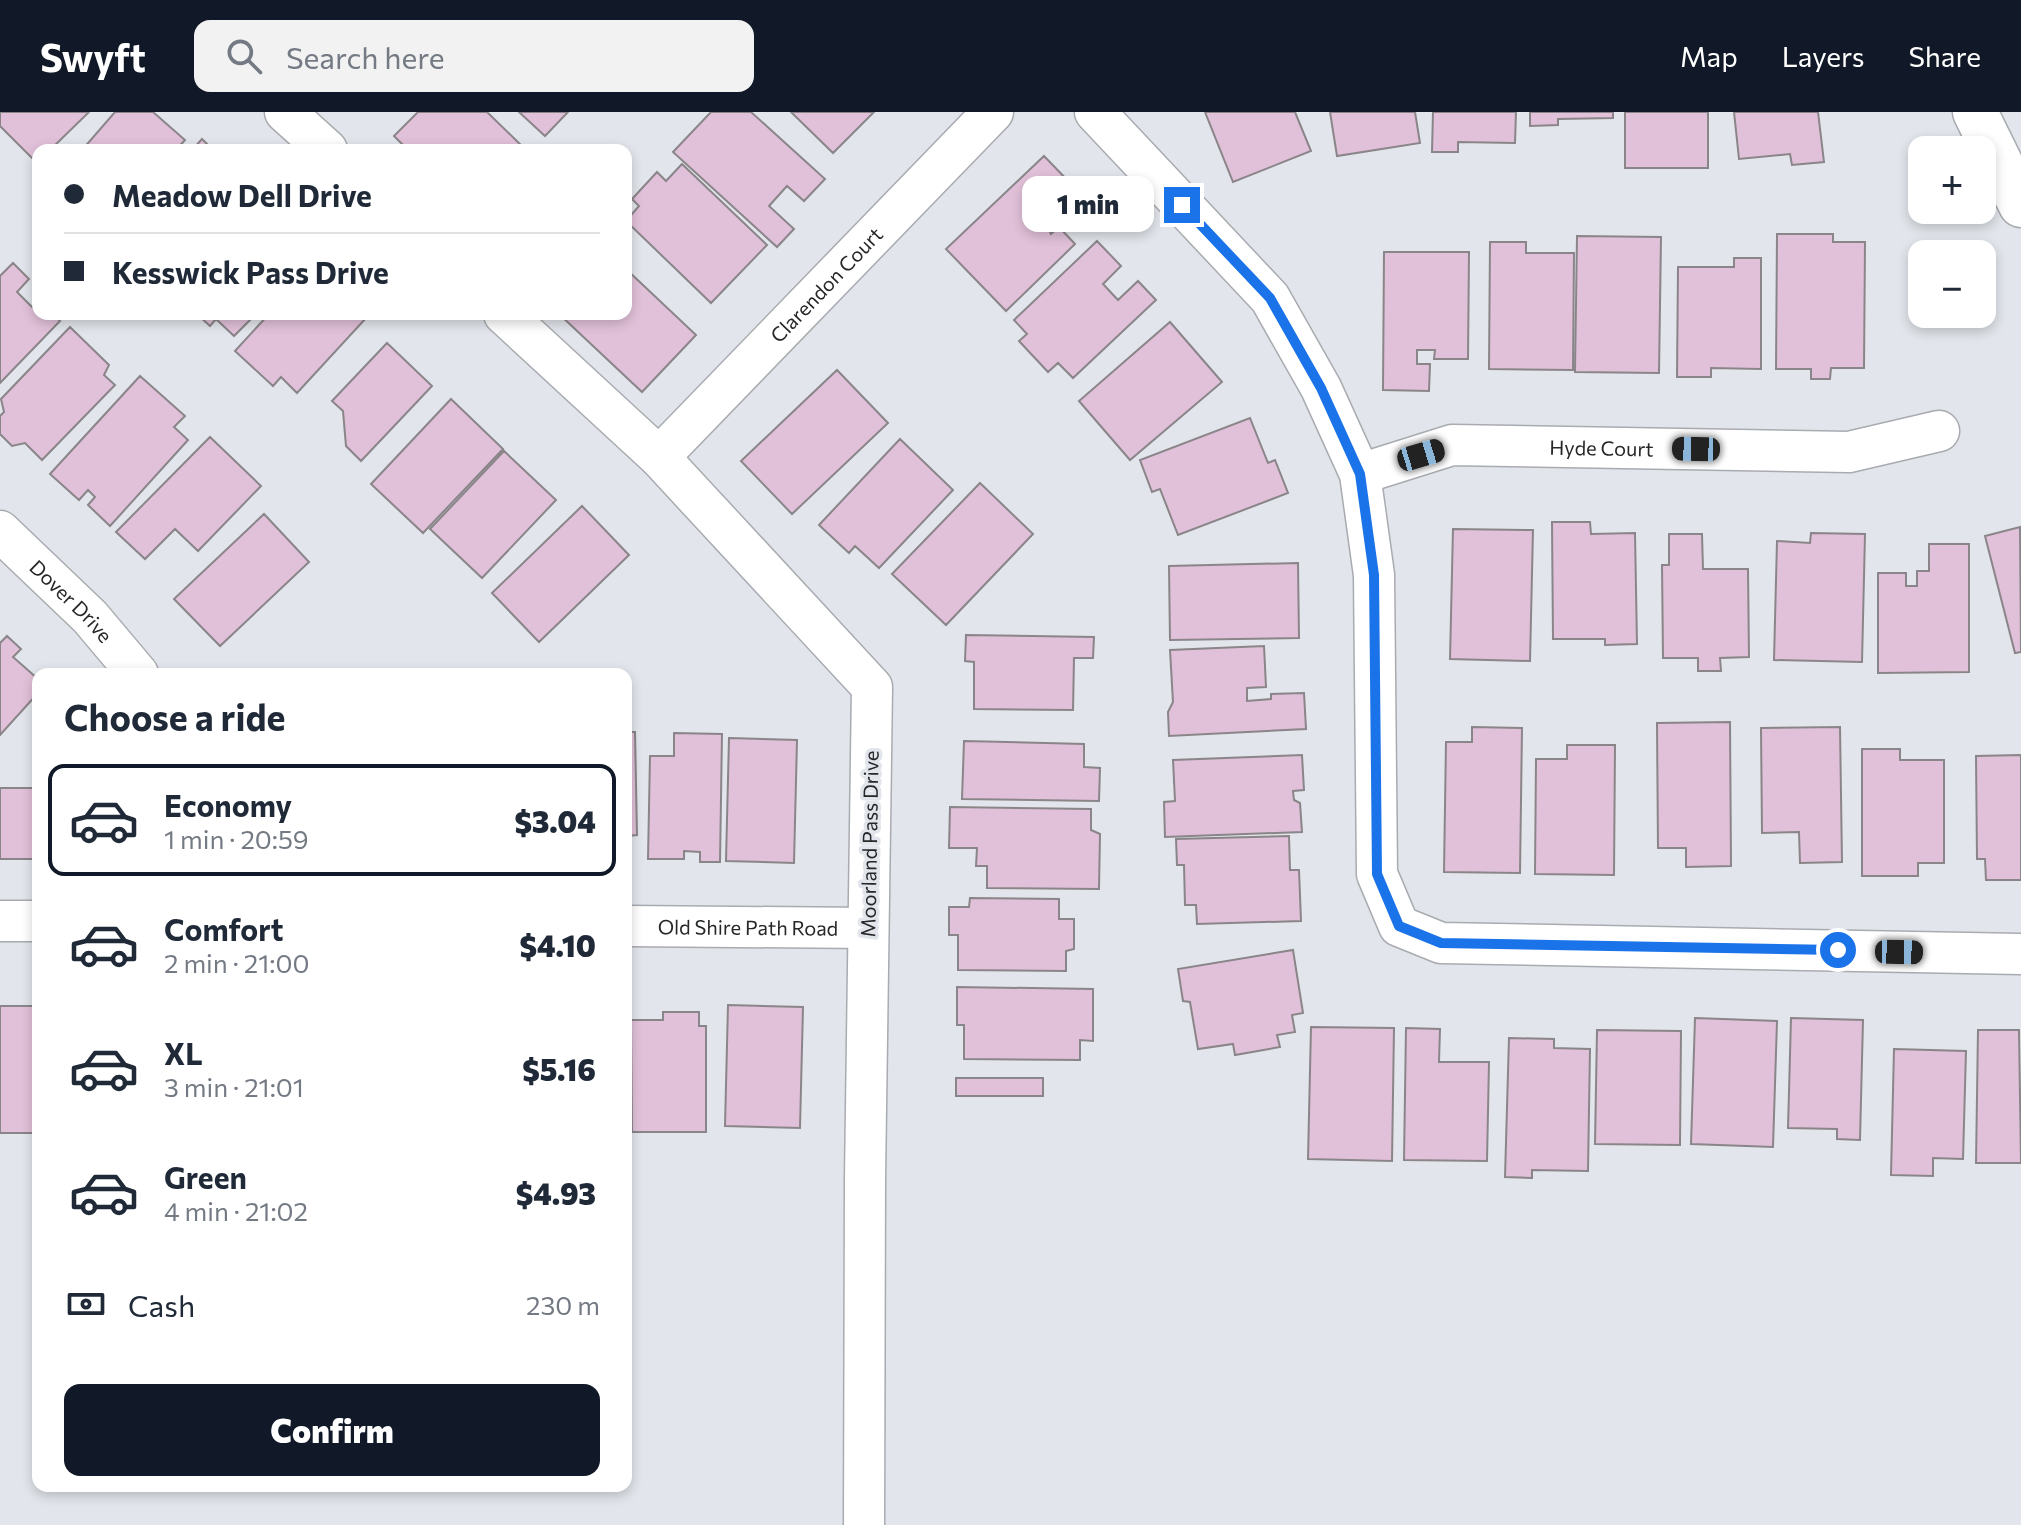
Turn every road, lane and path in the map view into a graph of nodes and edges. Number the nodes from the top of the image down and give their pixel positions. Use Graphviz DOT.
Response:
graph roads {
  1 [pos="993,112"];
  2 [pos="1095,112"];
  3 [pos="1975,112"];
  4 [pos="295,115"];
  5 [pos="322,144"];
  6 [pos="2021,205"];
  7 [pos="511,320"];
  8 [pos="1939,431"];
  9 [pos="659,457"];
  10 [pos="1360,474"];
  11 [pos="0,531"];
  12 [pos="133,668"];
  13 [pos="0,921"];
  14 [pos="32,921"];
  15 [pos="632,926"];
  16 [pos="868,928"];
  17 [pos="2021,954"];
  18 [pos="864,1525"];
  1 -- 9 [label="street, Clarendon Court"];
  2 -- 10 [label="street"];
  3 -- 6 [label="street"];
  4 -- 5 [label="street"];
  7 -- 9 [label="street, Moorland Pass Drive"];
  8 -- 10 [label="street, Hyde Court"];
  9 -- 16 [label="street, Moorland Pass Drive"];
  10 -- 17 [label="street"];
  11 -- 12 [label="street, Dover Drive"];
  13 -- 14 [label="street"];
  15 -- 16 [label="street, Old Shire Path Road"];
  16 -- 18 [label="street, Moorland Pass Drive"];
}
